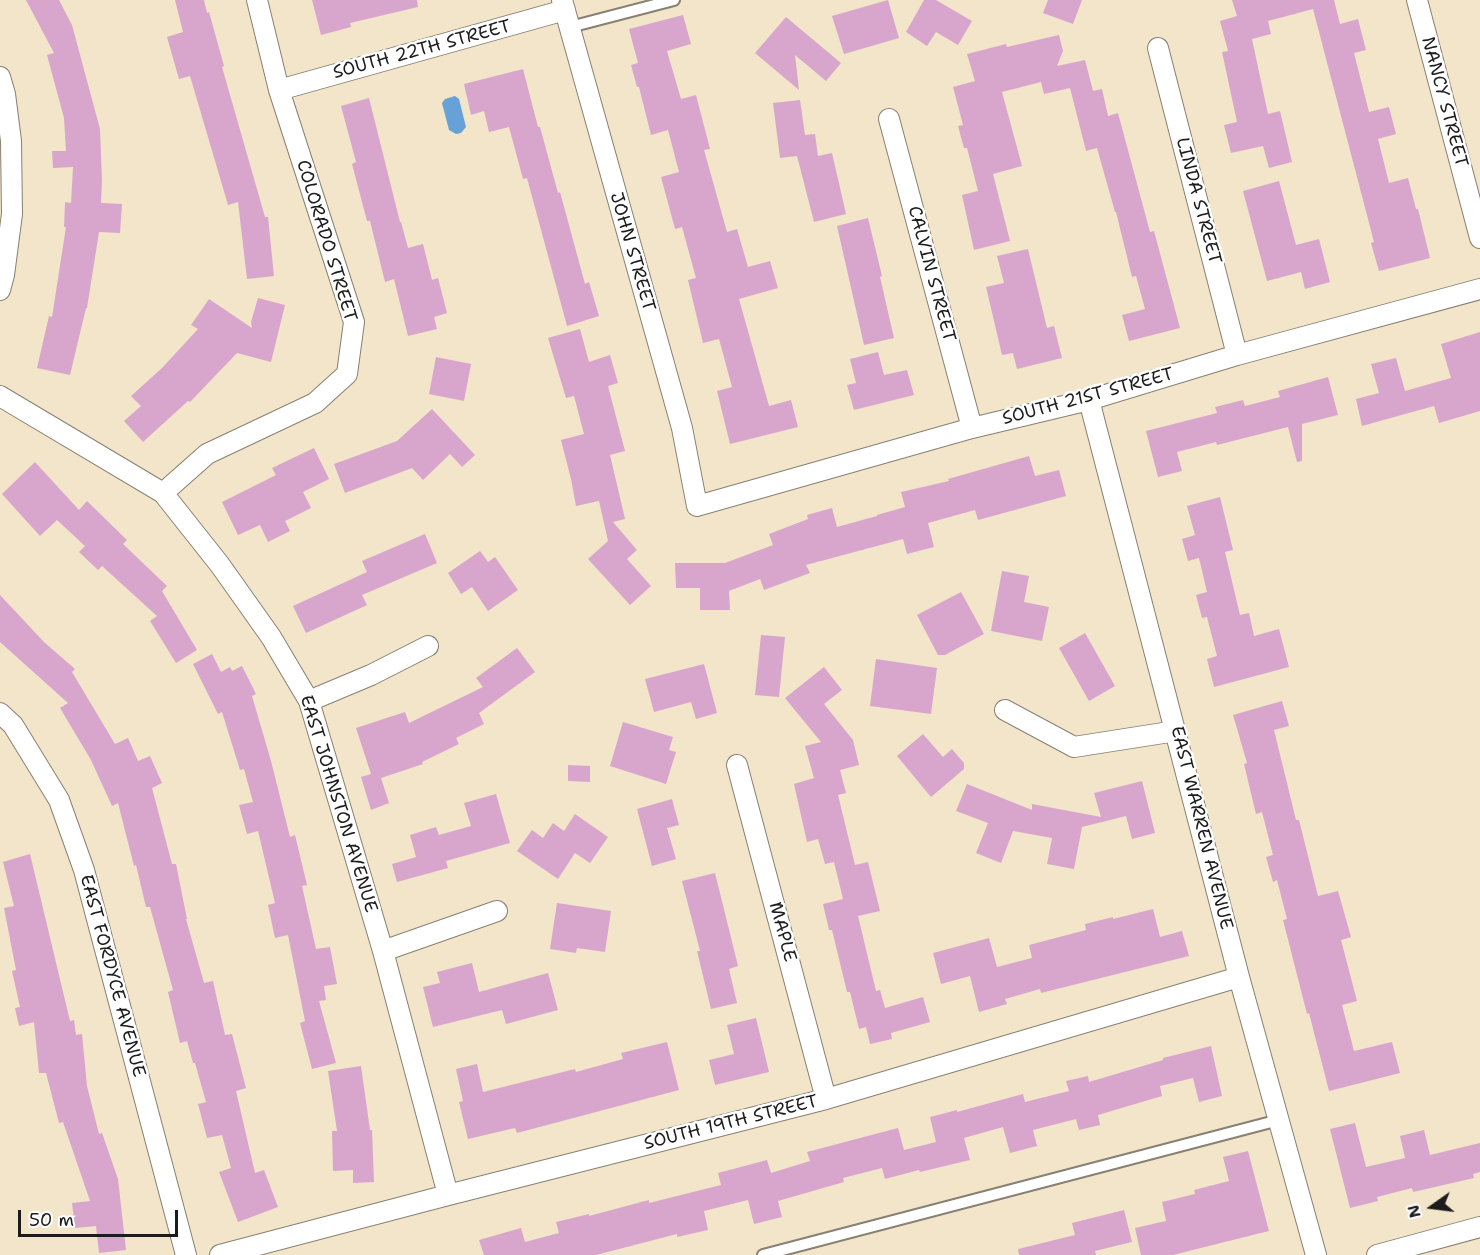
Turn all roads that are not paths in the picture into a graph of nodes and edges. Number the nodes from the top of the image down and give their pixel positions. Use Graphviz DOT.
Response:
graph roads {
  1 [pos="257,0"];
  2 [pos="674,0"];
  3 [pos="1417,0"];
  4 [pos="566,12"];
  5 [pos="1158,48"];
  6 [pos="0,77"];
  7 [pos="279,90"];
  8 [pos="889,119"];
  9 [pos="1480,238"];
  10 [pos="0,290"];
  11 [pos="1480,290"];
  12 [pos="1237,355"];
  13 [pos="0,396"];
  14 [pos="1089,400"];
  15 [pos="972,428"];
  16 [pos="163,493"];
  17 [pos="697,506"];
  18 [pos="428,646"];
  19 [pos="309,700"];
  20 [pos="1005,710"];
  21 [pos="0,713"];
  22 [pos="1176,731"];
  23 [pos="737,765"];
  24 [pos="497,911"];
  25 [pos="383,951"];
  26 [pos="1239,977"];
  27 [pos="826,1099"];
  28 [pos="1279,1120"];
  29 [pos="448,1195"];
  30 [pos="1480,1227"];
  31 [pos="186,1255"];
  32 [pos="220,1255"];
  33 [pos="763,1255"];
  34 [pos="1316,1255"];
  35 [pos="1377,1255"];
  1 -- 7 [label="street, COLORADO STREET"];
  2 -- 4 [label="lane"];
  3 -- 9 [label="street, NANCY STREET"];
  4 -- 7 [label="street, SOUTH 22TH STREET"];
  4 -- 17 [label="street, JOHN STREET"];
  5 -- 12 [label="street, LINDA STREET"];
  6 -- 10 [label="street"];
  7 -- 16 [label="street, COLORADO STREET"];
  8 -- 15 [label="street, CALVIN STREET"];
  11 -- 12 [label="street, SOUTH 21ST STREET"];
  12 -- 14 [label="street, SOUTH 21ST STREET"];
  13 -- 16 [label="street, EAST JOHNSTON AVENUE"];
  14 -- 15 [label="street, SOUTH 21ST STREET"];
  14 -- 22 [label="street, EAST WARREN AVENUE"];
  15 -- 17 [label="street, SOUTH 21ST STREET"];
  16 -- 19 [label="street, EAST JOHNSTON AVENUE"];
  18 -- 19 [label="street"];
  19 -- 25 [label="street, EAST JOHNSTON AVENUE"];
  20 -- 22 [label="street"];
  21 -- 31 [label="street, EAST FORDYCE AVENUE"];
  22 -- 26 [label="street, EAST WARREN AVENUE"];
  23 -- 27 [label="street, MAPLE"];
  24 -- 25 [label="street"];
  25 -- 29 [label="street, EAST JOHNSTON AVENUE"];
  26 -- 27 [label="street, SOUTH 19TH STREET"];
  26 -- 28 [label="street, EAST WARREN AVENUE"];
  27 -- 29 [label="street, SOUTH 19TH STREET"];
  28 -- 33 [label="lane"];
  28 -- 34 [label="street, EAST WARREN AVENUE"];
  29 -- 32 [label="street, SOUTH 19TH STREET"];
  30 -- 35 [label="street"];
}
